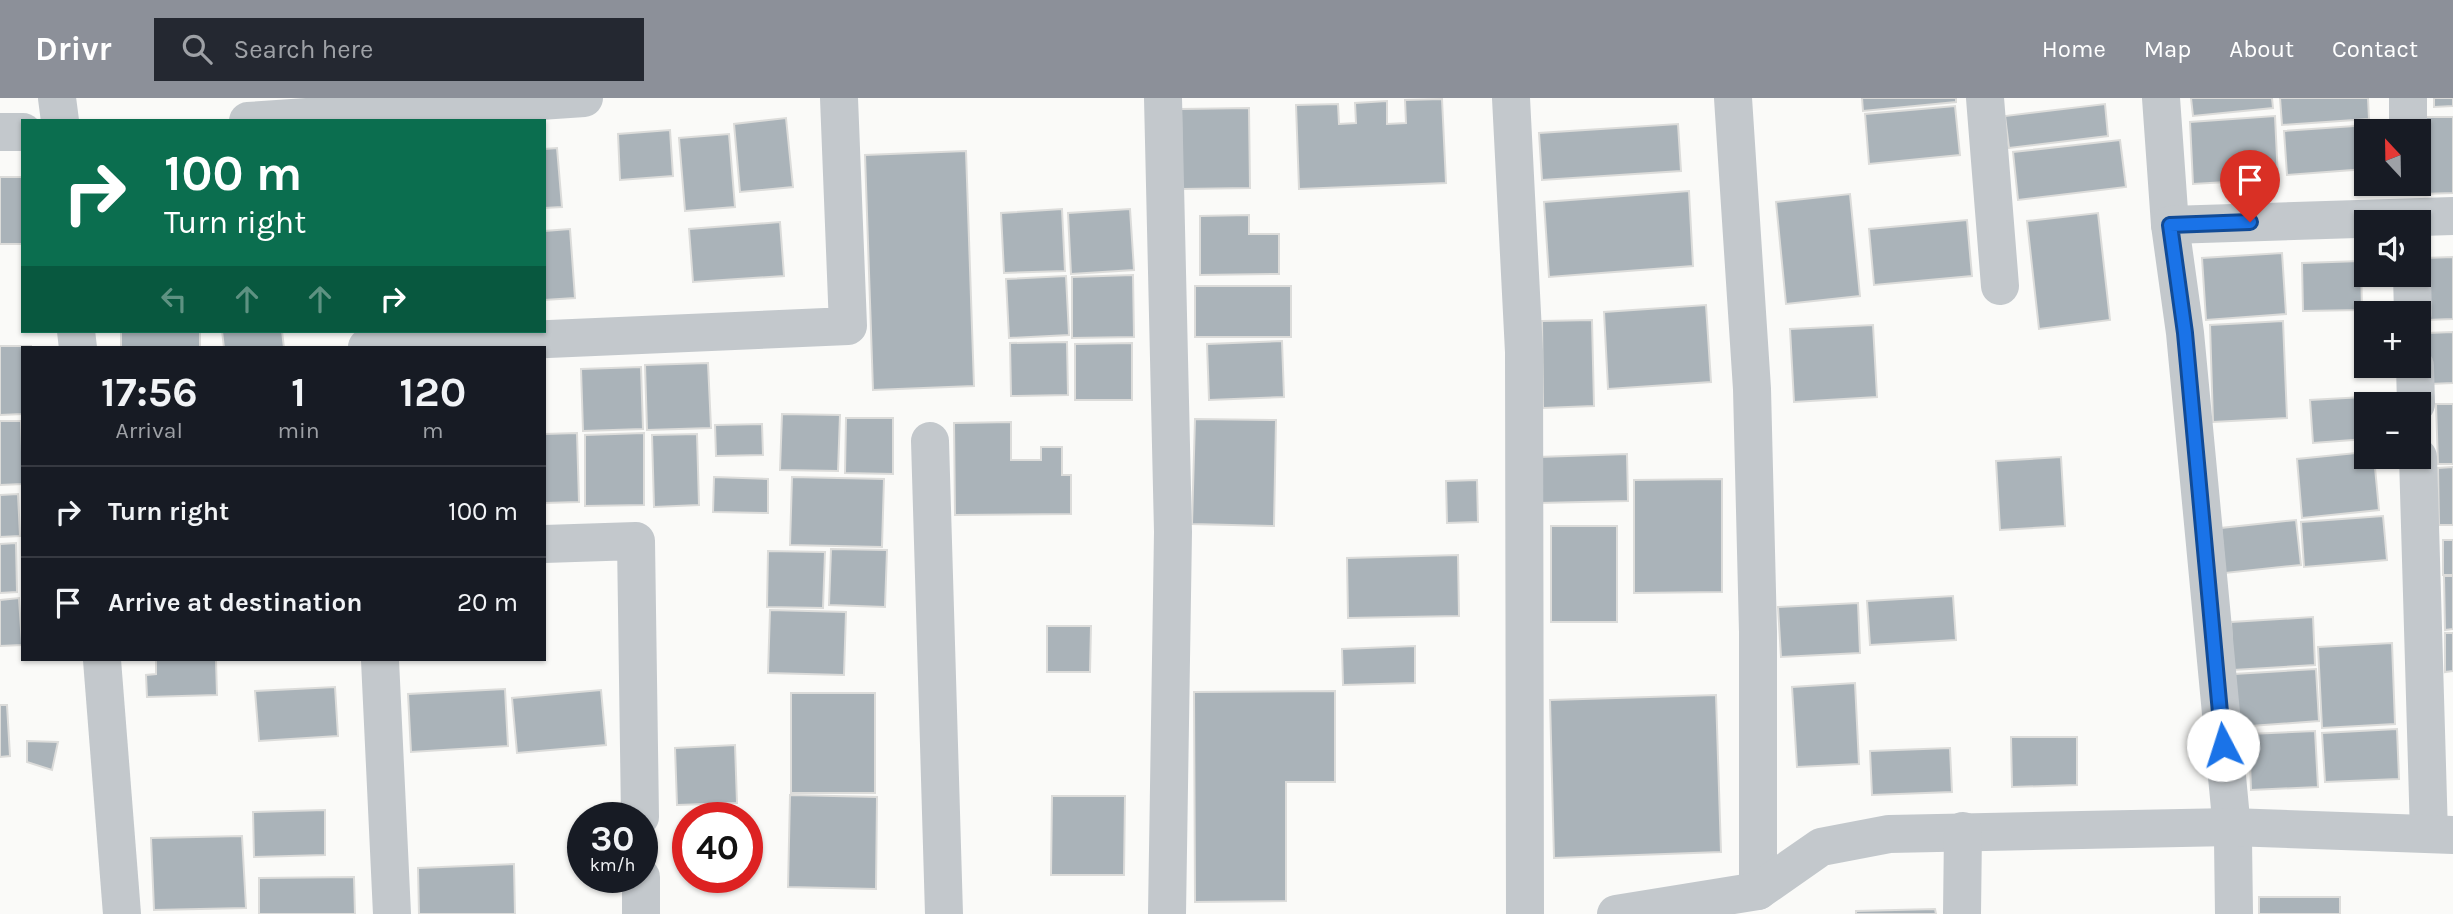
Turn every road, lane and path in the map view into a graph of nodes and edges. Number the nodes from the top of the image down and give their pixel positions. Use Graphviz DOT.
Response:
graph roads {
  1 [pos="57,98"];
  2 [pos="584,98"];
  3 [pos="839,98"];
  4 [pos="1163,98"];
  5 [pos="1511,98"];
  6 [pos="1733,98"];
  7 [pos="1985,98"];
  8 [pos="2161,98"];
  9 [pos="2407,98"];
  10 [pos="357,111"];
  11 [pos="60,119"];
  12 [pos="270,119"];
  13 [pos="2408,119"];
  14 [pos="0,132"];
  15 [pos="21,132"];
  16 [pos="2410,208"];
  17 [pos="2453,216"];
  18 [pos="2170,225"];
  19 [pos="2000,286"];
  20 [pos="366,342"];
  21 [pos="930,441"];
  22 [pos="2419,469"];
  23 [pos="546,544"];
  24 [pos="102,661"];
  25 [pos="380,661"];
  26 [pos="640,802"];
  27 [pos="1963,831"];
  28 [pos="2232,834"];
  29 [pos="2441,834"];
  30 [pos="1758,891"];
  31 [pos="641,893"];
  32 [pos="2234,903"];
  33 [pos="122,914"];
  34 [pos="392,914"];
  35 [pos="641,914"];
  36 [pos="944,914"];
  37 [pos="1167,914"];
  38 [pos="1525,914"];
  39 [pos="1616,914"];
  40 [pos="1962,914"];
  1 -- 11 [label="street"];
  2 -- 10 [label="street"];
  3 -- 20 [label="street"];
  4 -- 37 [label="street"];
  5 -- 38 [label="street"];
  6 -- 30 [label="street"];
  7 -- 19 [label="street"];
  8 -- 18 [label="street"];
  9 -- 13 [label="street"];
  10 -- 12 [label="street"];
  14 -- 15 [label="street"];
  16 -- 17 [label="street"];
  16 -- 18 [label="street"];
  18 -- 28 [label="street"];
  21 -- 36 [label="street"];
  22 -- 29 [label="street"];
  23 -- 26 [label="street"];
  24 -- 33 [label="street"];
  25 -- 34 [label="street"];
  27 -- 28 [label="street"];
  27 -- 30 [label="street"];
  27 -- 40 [label="street"];
  28 -- 29 [label="street"];
  28 -- 32 [label="street"];
  30 -- 39 [label="street"];
  31 -- 35 [label="street"];
}
